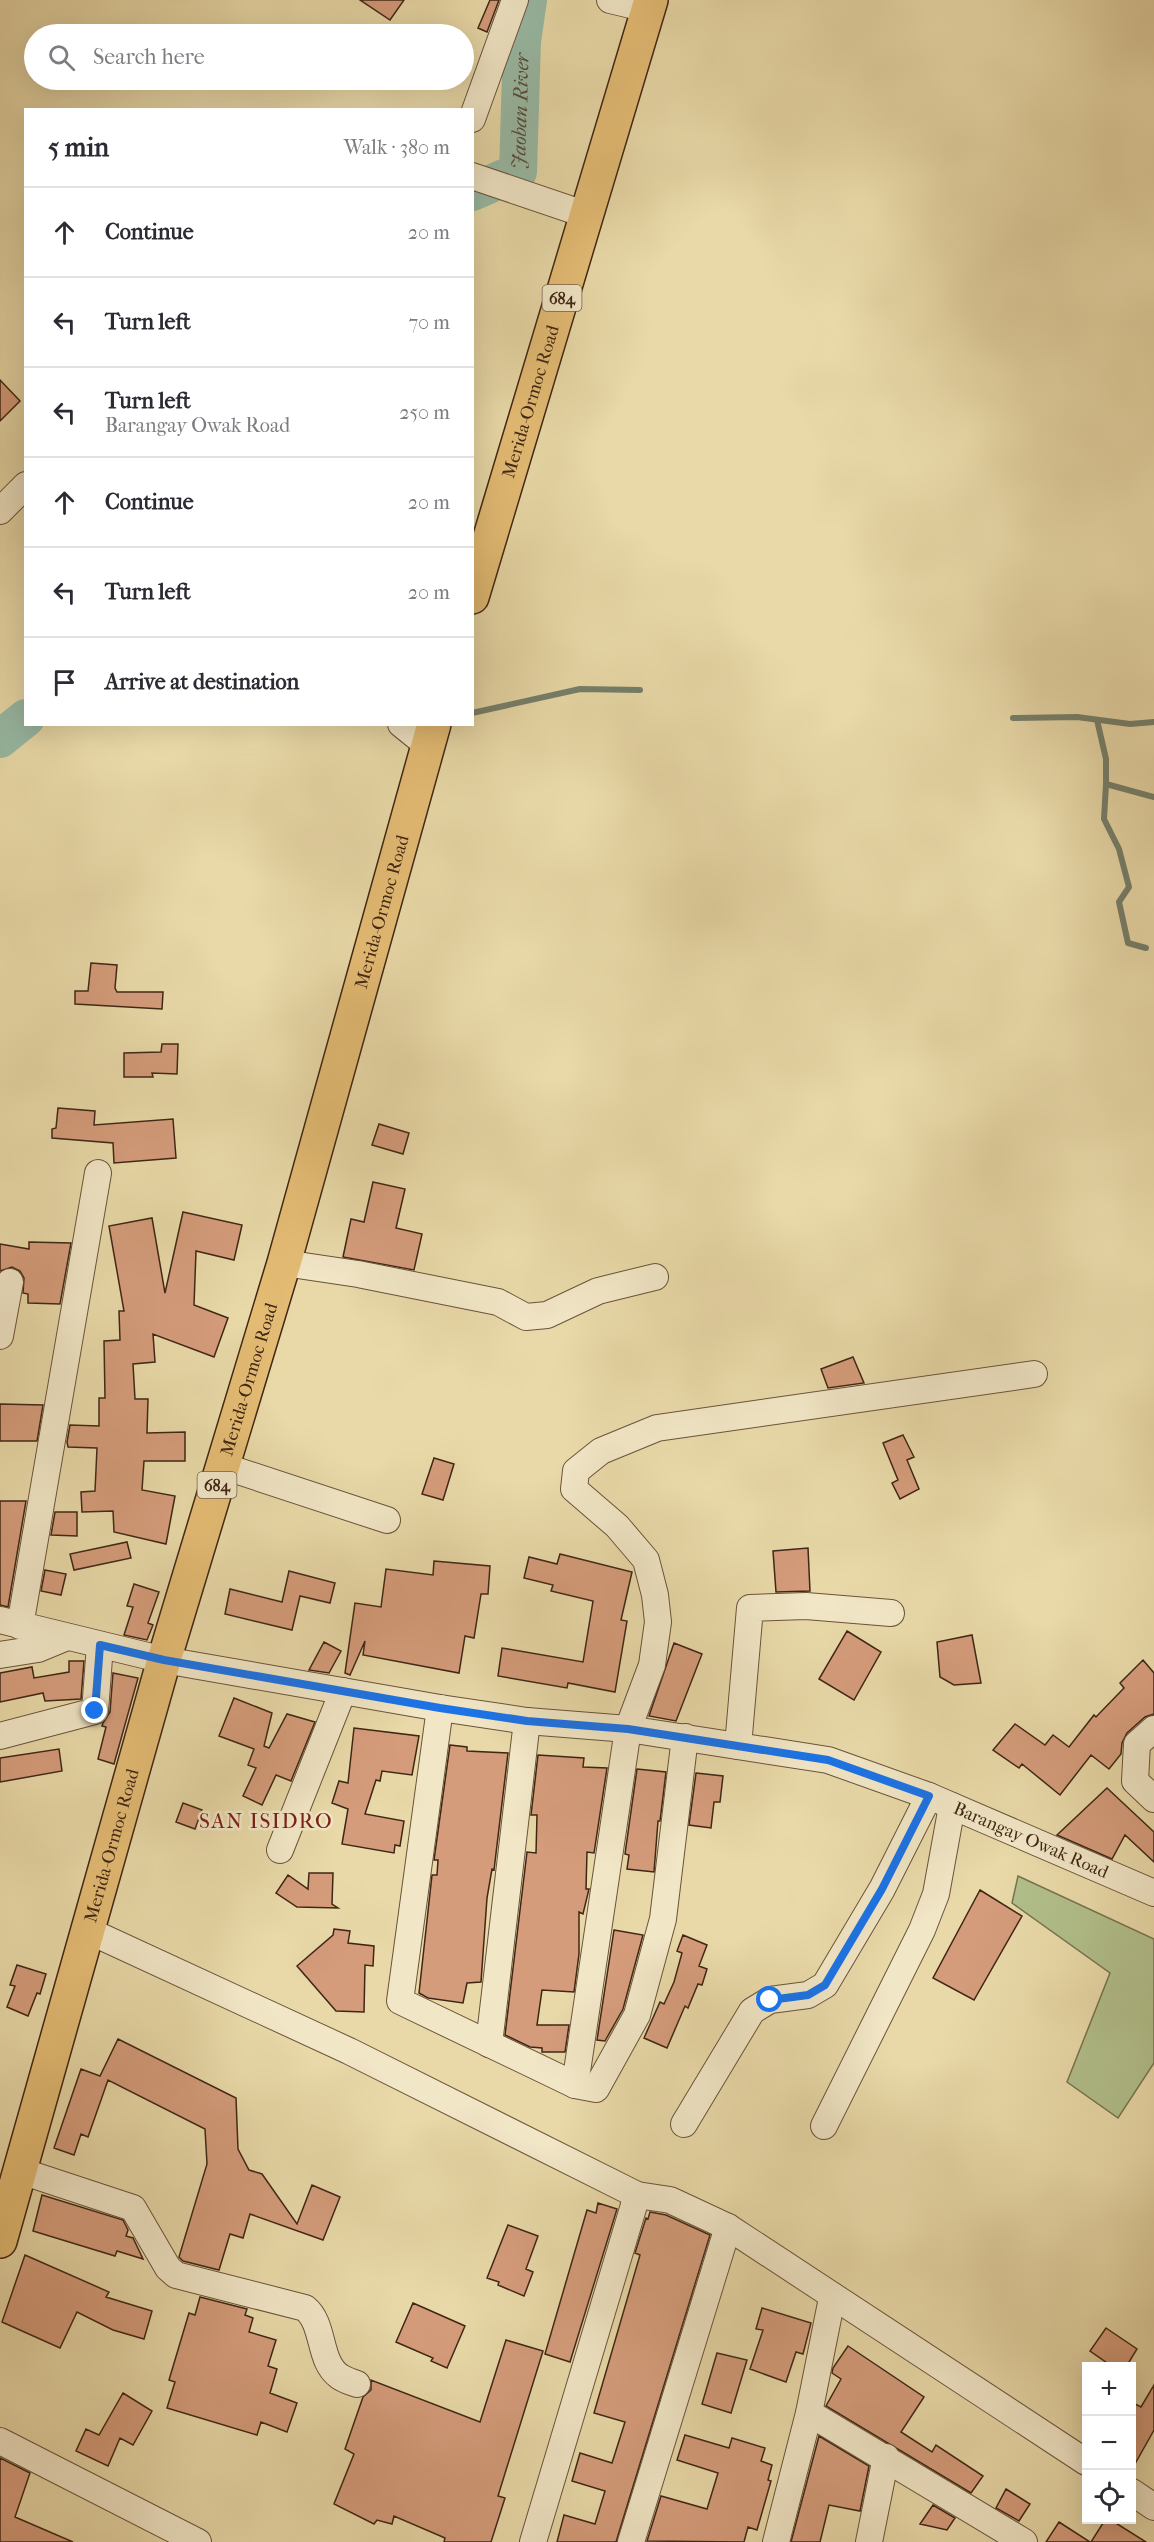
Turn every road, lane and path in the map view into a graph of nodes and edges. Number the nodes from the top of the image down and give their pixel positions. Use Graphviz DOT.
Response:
graph roads {
  1 [pos="515,0"];
  2 [pos="610,0"];
  3 [pos="650,4"];
  4 [pos="474,113"];
  5 [pos="487,182"];
  6 [pos="587,215"];
  7 [pos="24,487"];
  8 [pos="0,511"];
  9 [pos="474,590"];
  10 [pos="408,726"];
  11 [pos="431,733"];
  12 [pos="98,1173"];
  13 [pos="284,1263"];
  14 [pos="655,1277"];
  15 [pos="10,1282"];
  16 [pos="0,1336"];
  17 [pos="1035,1374"];
  18 [pos="223,1466"];
  19 [pos="387,1520"];
  20 [pos="891,1613"];
  21 [pos="10,1623"];
  22 [pos="67,1637"];
  23 [pos="100,1645"];
  24 [pos="0,1655"];
  25 [pos="164,1660"];
  26 [pos="343,1691"];
  27 [pos="440,1708"];
  28 [pos="527,1721"];
  29 [pos="628,1729"];
  30 [pos="1154,1729"];
  31 [pos="0,1736"];
  32 [pos="685,1737"];
  33 [pos="738,1746"];
  34 [pos="1154,1799"];
  35 [pos="940,1801"];
  36 [pos="280,1850"];
  37 [pos="1154,1893"];
  38 [pos="89,1931"];
  39 [pos="489,2044"];
  40 [pos="575,2085"];
  41 [pos="684,2124"];
  42 [pos="824,2126"];
  43 [pos="21,2170"];
  44 [pos="637,2195"];
  45 [pos="728,2227"];
  46 [pos="0,2241"];
  47 [pos="832,2298"];
  48 [pos="357,2384"];
  49 [pos="809,2413"];
  50 [pos="0,2441"];
  51 [pos="886,2457"];
  52 [pos="1082,2459"];
  53 [pos="1136,2495"];
  54 [pos="1154,2507"];
  55 [pos="198,2542"];
  56 [pos="533,2542"];
  57 [pos="630,2542"];
  58 [pos="776,2542"];
  59 [pos="869,2542"];
  60 [pos="1024,2542"];
  1 -- 4 [label="street"];
  2 -- 3 [label="street"];
  3 -- 6 [label="highway, Merida-Ormoc Road / 684"];
  5 -- 6 [label="street"];
  6 -- 9 [label="highway, Merida-Ormoc Road / 684"];
  7 -- 8 [label="street"];
  10 -- 11 [label="street"];
  11 -- 13 [label="highway, Merida-Ormoc Road / 684"];
  12 -- 21 [label="street"];
  13 -- 14 [label="street"];
  13 -- 18 [label="highway, Merida-Ormoc Road / 684"];
  15 -- 16 [label="street"];
  17 -- 29 [label="street"];
  18 -- 19 [label="street"];
  18 -- 25 [label="highway, Merida-Ormoc Road / 684"];
  20 -- 33 [label="street"];
  21 -- 22 [label="street, Barangay Owak Road"];
  22 -- 23 [label="street, Barangay Owak Road"];
  22 -- 24 [label="street"];
  23 -- 25 [label="street, Barangay Owak Road"];
  23 -- 31 [label="street"];
  25 -- 26 [label="street, Barangay Owak Road"];
  25 -- 38 [label="highway, Merida-Ormoc Road / 684"];
  26 -- 27 [label="street, Barangay Owak Road"];
  26 -- 36 [label="street"];
  27 -- 28 [label="street, Barangay Owak Road"];
  27 -- 39 [label="street"];
  28 -- 29 [label="street, Barangay Owak Road"];
  28 -- 39 [label="street"];
  29 -- 32 [label="street, Barangay Owak Road"];
  29 -- 40 [label="street"];
  30 -- 34 [label="street"];
  32 -- 33 [label="street, Barangay Owak Road"];
  32 -- 40 [label="street"];
  33 -- 35 [label="street, Barangay Owak Road"];
  35 -- 37 [label="street, Barangay Owak Road"];
  35 -- 41 [label="street"];
  35 -- 42 [label="street"];
  38 -- 43 [label="highway, Merida-Ormoc Road / 684"];
  38 -- 44 [label="street"];
  39 -- 40 [label="street"];
  43 -- 46 [label="highway, Merida-Ormoc Road / 684"];
  43 -- 48 [label="street"];
  44 -- 45 [label="street"];
  44 -- 56 [label="street"];
  45 -- 47 [label="street"];
  45 -- 57 [label="street"];
  47 -- 49 [label="street"];
  47 -- 52 [label="street"];
  49 -- 51 [label="street"];
  49 -- 58 [label="street"];
  50 -- 55 [label="street"];
  51 -- 59 [label="street"];
  51 -- 60 [label="street"];
  53 -- 54 [label="street"];
}
